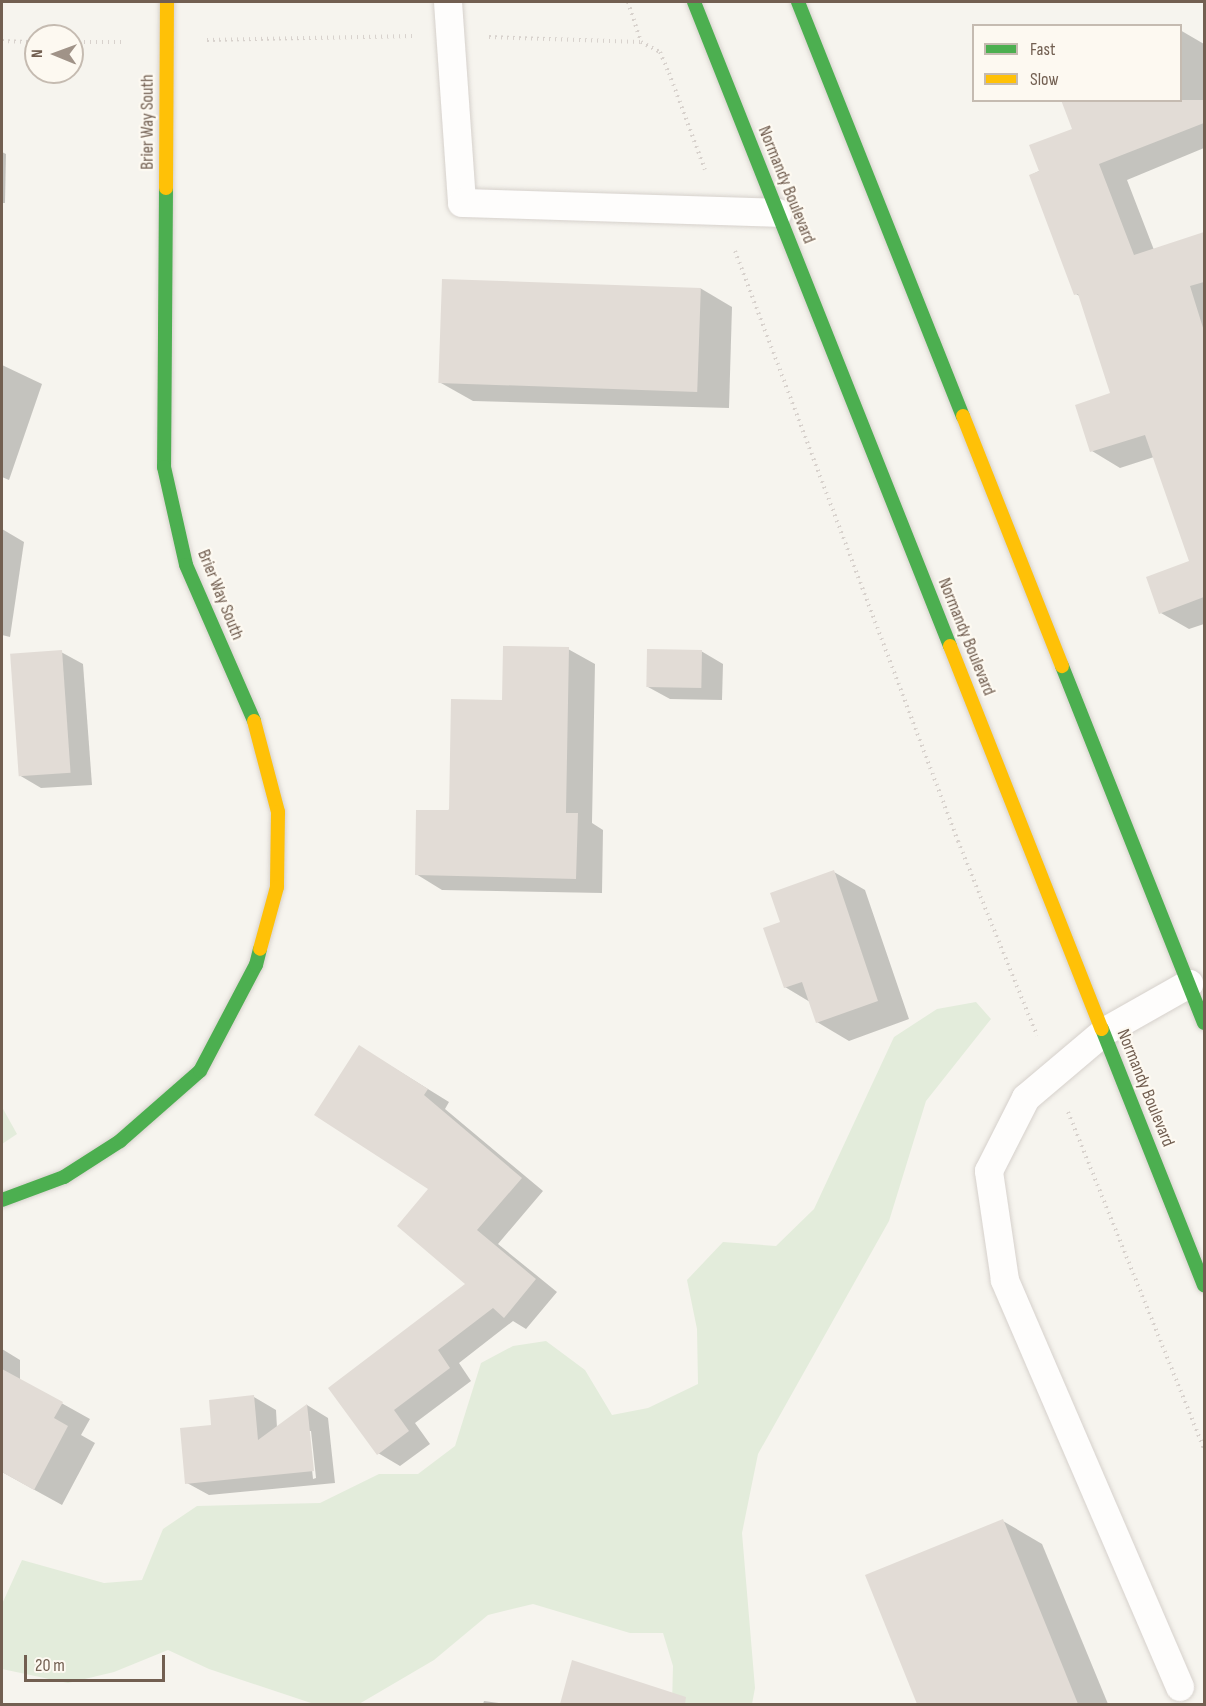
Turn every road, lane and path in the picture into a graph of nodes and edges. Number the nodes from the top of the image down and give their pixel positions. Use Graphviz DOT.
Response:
graph roads {
  1 [pos="167,2"];
  2 [pos="448,2"];
  3 [pos="628,2"];
  4 [pos="694,2"];
  5 [pos="798,2"];
  6 [pos="450,36"];
  7 [pos="167,41"];
  8 [pos="2,42"];
  9 [pos="24,42"];
  10 [pos="84,42"];
  11 [pos="641,42"];
  12 [pos="720,211"];
  13 [pos="778,213"];
  14 [pos="1189,984"];
  15 [pos="1204,1023"];
  16 [pos="1104,1032"];
  17 [pos="1053,1076"];
  18 [pos="2,1200"];
  19 [pos="1204,1285"];
  20 [pos="1204,1448"];
  21 [pos="1180,1687"];
  1 -- 7 [label="main road, Brier Way South"];
  2 -- 6 [label="lane"];
  3 -- 11 [label="path"];
  4 -- 13 [label="main road, Normandy Boulevard"];
  5 -- 14 [label="main road"];
  6 -- 7 [label="path"];
  6 -- 11 [label="path"];
  6 -- 12 [label="lane"];
  7 -- 10 [label="path"];
  7 -- 18 [label="main road, Brier Way South"];
  8 -- 9 [label="path"];
  11 -- 12 [label="path"];
  12 -- 13 [label="lane"];
  12 -- 17 [label="path"];
  13 -- 16 [label="main road, Normandy Boulevard"];
  14 -- 15 [label="main road"];
  14 -- 16 [label="lane"];
  16 -- 17 [label="lane"];
  16 -- 19 [label="main road, Normandy Boulevard"];
  17 -- 20 [label="path"];
  17 -- 21 [label="lane"];
}
